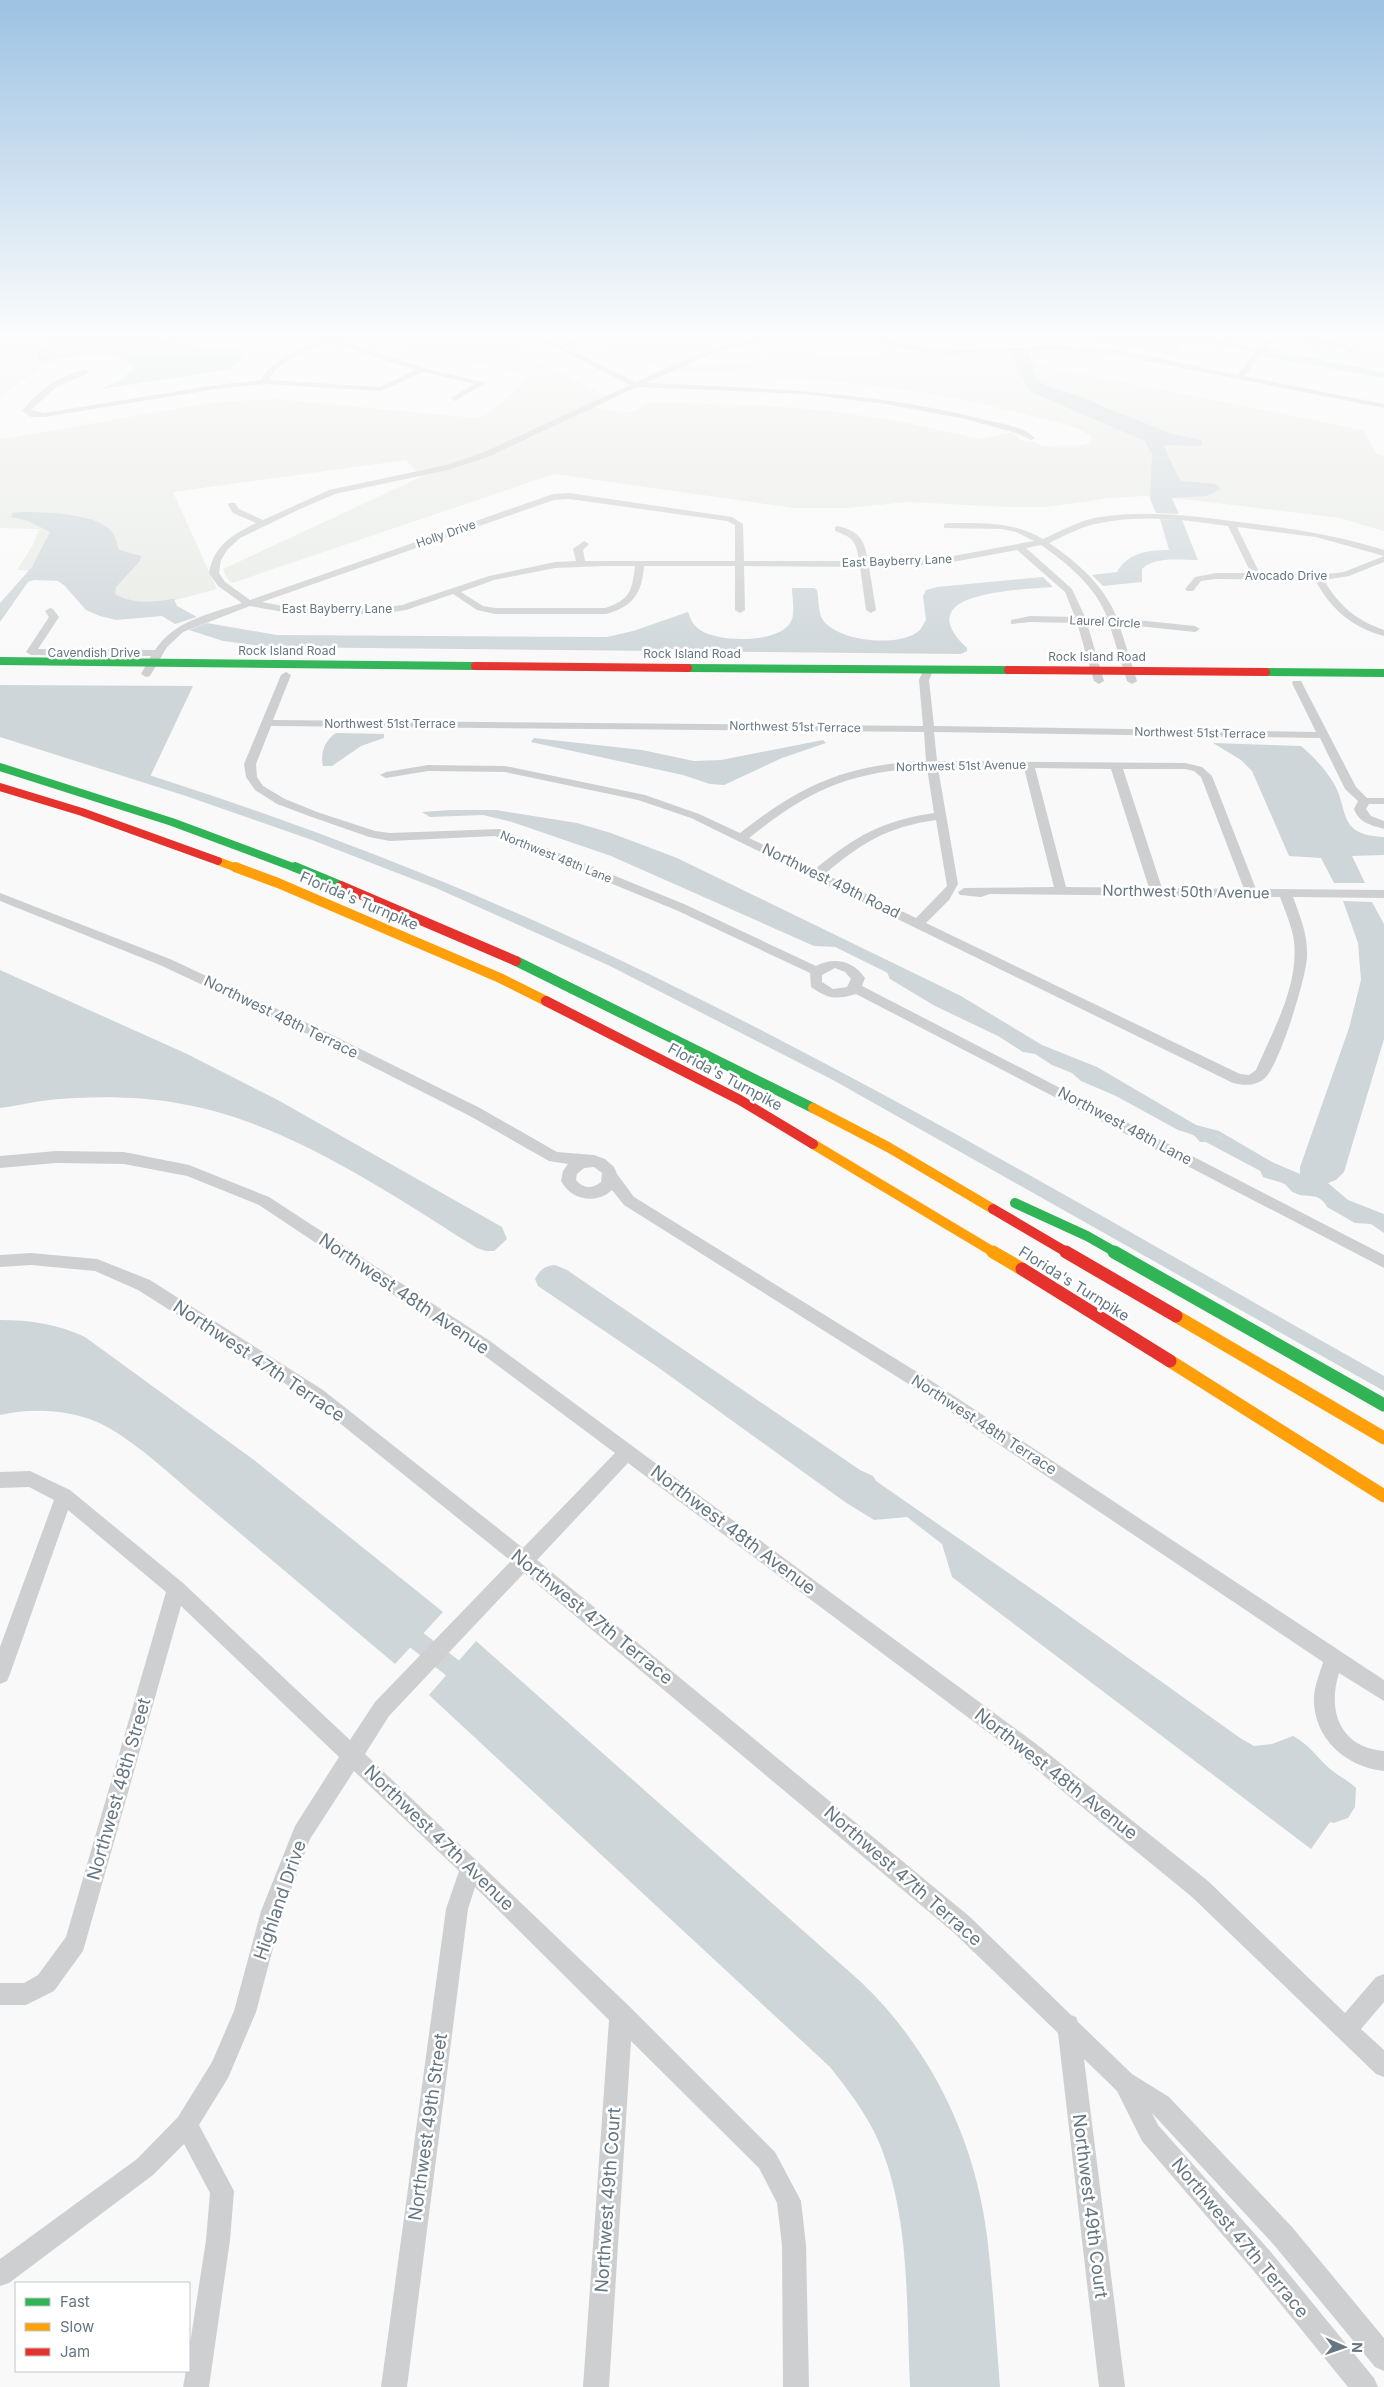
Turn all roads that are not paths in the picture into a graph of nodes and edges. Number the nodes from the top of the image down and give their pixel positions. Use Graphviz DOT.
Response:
graph roads {
  1 [pos="495,450"];
  2 [pos="232,505"];
  3 [pos="262,523"];
  4 [pos="1231,523"];
  5 [pos="946,526"];
  6 [pos="838,530"];
  7 [pos="1043,542"];
  8 [pos="584,544"];
  9 [pos="1020,547"];
  10 [pos="1384,553"];
  11 [pos="1384,559"];
  12 [pos="581,563"];
  13 [pos="640,563"];
  14 [pos="740,563"];
  15 [pos="865,564"];
  16 [pos="1256,575"];
  17 [pos="1318,577"];
  18 [pos="1190,588"];
  19 [pos="454,591"];
  20 [pos="248,603"];
  21 [pos="740,610"];
  22 [pos="871,610"];
  23 [pos="50,611"];
  24 [pos="1081,620"];
  25 [pos="1112,620"];
  26 [pos="1014,622"];
  27 [pos="1195,629"];
  28 [pos="1384,633"];
  29 [pos="157,653"];
  30 [pos="0,661"];
  31 [pos="149,669"];
  32 [pos="0,671"];
  33 [pos="1384,674"];
  34 [pos="286,675"];
  35 [pos="926,675"];
  36 [pos="1098,676"];
  37 [pos="1130,676"];
  38 [pos="1297,683"];
  39 [pos="1384,684"];
  40 [pos="267,723"];
  41 [pos="928,730"];
  42 [pos="1323,735"];
  43 [pos="932,764"];
  44 [pos="1029,765"];
  45 [pos="1116,766"];
  46 [pos="0,767"];
  47 [pos="386,775"];
  48 [pos="0,787"];
  49 [pos="1384,801"];
  50 [pos="1364,802"];
  51 [pos="940,816"];
  52 [pos="1384,825"];
  53 [pos="743,837"];
  54 [pos="817,874"];
  55 [pos="957,889"];
  56 [pos="1061,891"];
  57 [pos="1157,892"];
  58 [pos="1252,892"];
  59 [pos="1285,893"];
  60 [pos="1384,894"];
  61 [pos="0,897"];
  62 [pos="918,922"];
  63 [pos="818,971"];
  64 [pos="860,990"];
  65 [pos="888,1146"];
  66 [pos="554,1157"];
  67 [pos="587,1161"];
  68 [pos="0,1162"];
  69 [pos="610,1176"];
  70 [pos="568,1181"];
  71 [pos="979,1187"];
  72 [pos="588,1194"];
  73 [pos="1006,1199"];
  74 [pos="629,1201"];
  75 [pos="0,1261"];
  76 [pos="1384,1262"];
  77 [pos="1384,1405"];
  78 [pos="1384,1438"];
  79 [pos="628,1452"];
  80 [pos="0,1480"];
  81 [pos="64,1496"];
  82 [pos="1384,1496"];
  83 [pos="524,1562"];
  84 [pos="176,1588"];
  85 [pos="1334,1658"];
  86 [pos="0,1674"];
  87 [pos="1384,1691"];
  88 [pos="351,1754"];
  89 [pos="1384,1761"];
  90 [pos="471,1868"];
  91 [pos="1384,1985"];
  92 [pos="0,1994"];
  93 [pos="621,2014"];
  94 [pos="1068,2025"];
  95 [pos="1347,2028"];
  96 [pos="1384,2066"];
  97 [pos="1124,2082"];
  98 [pos="186,2125"];
  99 [pos="0,2274"];
  100 [pos="1384,2358"];
  101 [pos="196,2387"];
  102 [pos="394,2387"];
  103 [pos="596,2387"];
  104 [pos="796,2387"];
  105 [pos="1112,2387"];
  106 [pos="1365,2387"];
  1 -- 3 [label="street"];
  2 -- 3 [label="street"];
  3 -- 20 [label="street"];
  4 -- 7 [label="street, East Bayberry Lane"];
  4 -- 10 [label="street, East Bayberry Lane"];
  4 -- 16 [label="street"];
  5 -- 7 [label="street"];
  6 -- 15 [label="street"];
  7 -- 9 [label="street, East Bayberry Lane"];
  7 -- 25 [label="street"];
  8 -- 12 [label="street"];
  9 -- 15 [label="street, East Bayberry Lane"];
  9 -- 24 [label="street"];
  11 -- 17 [label="street, Avocado Drive"];
  12 -- 13 [label="street, East Bayberry Lane"];
  12 -- 19 [label="street, East Bayberry Lane"];
  13 -- 14 [label="street, East Bayberry Lane"];
  13 -- 19 [label="street"];
  14 -- 15 [label="street, East Bayberry Lane"];
  14 -- 20 [label="street, Holly Drive"];
  14 -- 21 [label="street"];
  15 -- 22 [label="street"];
  16 -- 17 [label="street, Avocado Drive"];
  16 -- 18 [label="street, Avocado Drive"];
  17 -- 28 [label="street"];
  19 -- 20 [label="street, East Bayberry Lane"];
  20 -- 29 [label="street, Holly Drive"];
  23 -- 29 [label="street, Cavendish Drive"];
  24 -- 25 [label="street, Laurel Circle"];
  24 -- 26 [label="street, Laurel Circle"];
  24 -- 36 [label="street"];
  25 -- 27 [label="street, Laurel Circle"];
  25 -- 37 [label="street"];
  29 -- 31 [label="street, Holly Drive"];
  30 -- 31 [label="main road, Rock Island Road"];
  31 -- 32 [label="main road, Rock Island Road"];
  31 -- 34 [label="main road, Rock Island Road"];
  31 -- 35 [label="main road, Rock Island Road"];
  33 -- 37 [label="main road, Rock Island Road"];
  34 -- 35 [label="main road, Rock Island Road"];
  34 -- 40 [label="street, Northwest 48th Lane"];
  35 -- 36 [label="main road, Rock Island Road"];
  35 -- 41 [label="street"];
  36 -- 37 [label="main road, Rock Island Road"];
  37 -- 38 [label="main road, Rock Island Road"];
  38 -- 39 [label="main road, Rock Island Road"];
  38 -- 42 [label="street"];
  40 -- 41 [label="street, Northwest 51st Terrace"];
  40 -- 63 [label="street, Northwest 48th Lane"];
  41 -- 42 [label="street, Northwest 51st Terrace"];
  41 -- 43 [label="street"];
  42 -- 50 [label="street"];
  43 -- 44 [label="street, Northwest 51st Avenue"];
  43 -- 51 [label="street"];
  43 -- 53 [label="street, Northwest 51st Avenue"];
  44 -- 45 [label="street, Northwest 51st Avenue"];
  44 -- 56 [label="street"];
  45 -- 57 [label="street"];
  45 -- 58 [label="street, Northwest 51st Avenue"];
  46 -- 65 [label="main road, Florida's Turnpike"];
  47 -- 53 [label="street, Northwest 49th Road"];
  48 -- 82 [label="main road, Florida's Turnpike"];
  49 -- 50 [label="street"];
  50 -- 52 [label="street"];
  51 -- 54 [label="street"];
  51 -- 55 [label="street"];
  53 -- 54 [label="street, Northwest 49th Road"];
  54 -- 62 [label="street, Northwest 49th Road"];
  55 -- 56 [label="street, Northwest 50th Avenue"];
  55 -- 62 [label="street"];
  56 -- 57 [label="street, Northwest 50th Avenue"];
  57 -- 58 [label="street, Northwest 50th Avenue"];
  58 -- 59 [label="street, Northwest 50th Avenue"];
  59 -- 60 [label="street, Northwest 50th Avenue"];
  59 -- 62 [label="street, Northwest 49th Road"];
  61 -- 66 [label="street, Northwest 48th Terrace"];
  63 -- 64 [label="street"];
  63 -- 64 [label="street"];
  64 -- 76 [label="street, Northwest 48th Lane"];
  65 -- 71 [label="main road"];
  65 -- 78 [label="main road, Florida's Turnpike"];
  66 -- 67 [label="street, Northwest 48th Terrace"];
  66 -- 70 [label="street, Northwest 48th Terrace"];
  67 -- 69 [label="street, Northwest 48th Terrace"];
  67 -- 70 [label="street"];
  68 -- 79 [label="street, Northwest 48th Avenue"];
  69 -- 72 [label="street"];
  69 -- 74 [label="street, Northwest 48th Terrace"];
  70 -- 72 [label="street, Northwest 48th Terrace"];
  72 -- 74 [label="street, Northwest 48th Terrace"];
  73 -- 77 [label="main road"];
  74 -- 85 [label="street, Northwest 48th Terrace"];
  75 -- 83 [label="street, Northwest 47th Terrace"];
  79 -- 83 [label="street, Highland Drive"];
  79 -- 95 [label="street, Northwest 48th Avenue"];
  80 -- 81 [label="street, Northwest 47th Avenue"];
  81 -- 84 [label="street, Northwest 47th Avenue"];
  81 -- 86 [label="street"];
  83 -- 88 [label="street, Highland Drive"];
  83 -- 94 [label="street, Northwest 47th Terrace"];
  84 -- 88 [label="street, Northwest 47th Avenue"];
  84 -- 92 [label="street, Northwest 48th Street"];
  85 -- 87 [label="street, Northwest 48th Terrace"];
  85 -- 89 [label="street"];
  88 -- 90 [label="street, Northwest 47th Avenue"];
  88 -- 98 [label="street, Highland Drive"];
  90 -- 93 [label="street, Northwest 47th Avenue"];
  90 -- 102 [label="street, Northwest 49th Street"];
  91 -- 95 [label="street"];
  93 -- 103 [label="street, Northwest 49th Court"];
  93 -- 104 [label="street, Northwest 47th Avenue"];
  94 -- 97 [label="street, Northwest 47th Terrace"];
  94 -- 105 [label="street, Northwest 49th Court"];
  95 -- 96 [label="street, Northwest 48th Avenue"];
  97 -- 100 [label="street, Northwest 47th Terrace"];
  97 -- 106 [label="street, Northwest 47th Terrace"];
  98 -- 99 [label="street, Highland Drive"];
  98 -- 101 [label="street"];
}
